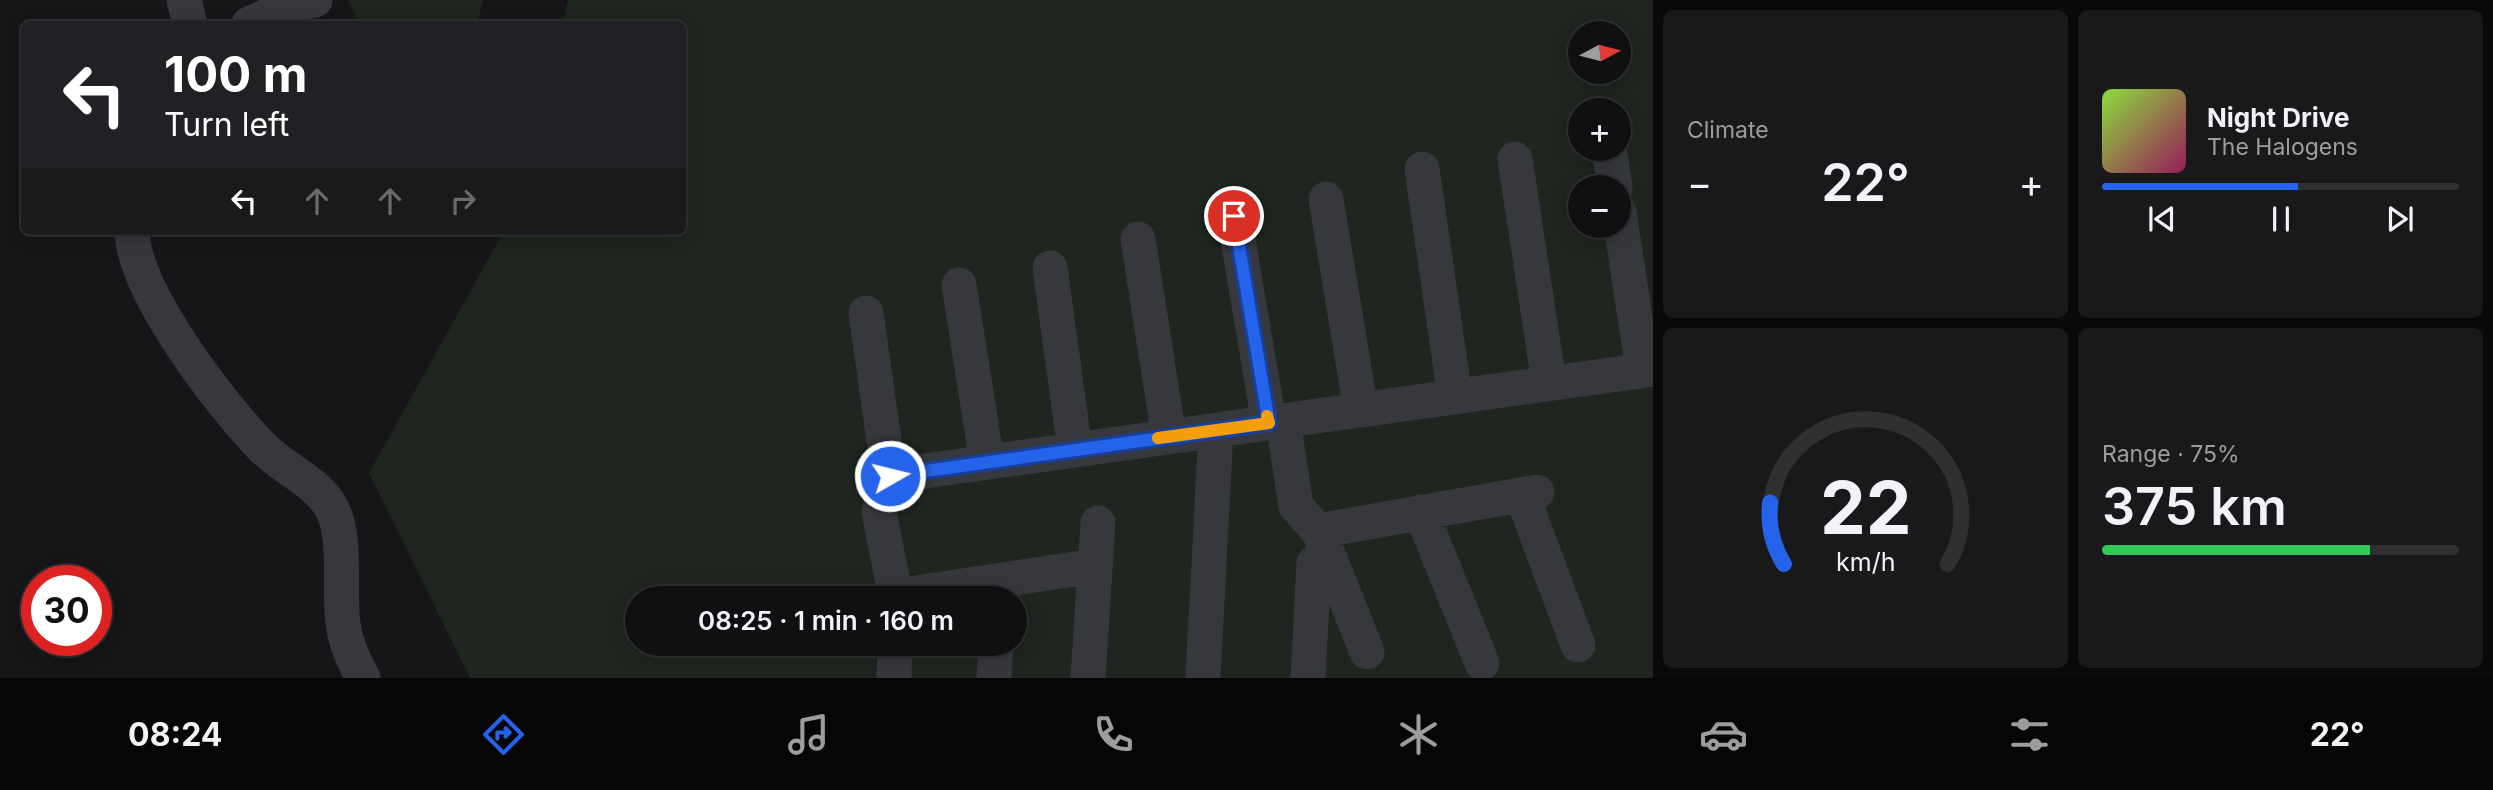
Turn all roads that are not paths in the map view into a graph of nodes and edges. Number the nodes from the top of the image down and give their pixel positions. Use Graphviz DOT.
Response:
graph roads {
  1 [pos="184,0"];
  2 [pos="315,0"];
  3 [pos="189,21"];
  4 [pos="255,21"];
  5 [pos="1515,159"];
  6 [pos="1422,169"];
  7 [pos="1325,199"];
  8 [pos="1234,216"];
  9 [pos="133,235"];
  10 [pos="1624,238"];
  11 [pos="1138,239"];
  12 [pos="1050,268"];
  13 [pos="959,285"];
  14 [pos="866,313"];
  15 [pos="1648,370"];
  16 [pos="1549,383"];
  17 [pos="1455,397"];
  18 [pos="1361,410"];
  19 [pos="1276,422"];
  20 [pos="1216,430"];
  21 [pos="1170,436"];
  22 [pos="1075,450"];
  23 [pos="987,462"];
  24 [pos="890,476"];
  25 [pos="1421,512"];
  26 [pos="1098,523"];
  27 [pos="1323,542"];
  28 [pos="1095,566"];
  29 [pos="894,586"];
  30 [pos="967,586"];
  31 [pos="1578,645"];
  32 [pos="1367,652"];
  33 [pos="895,656"];
  34 [pos="995,656"];
  35 [pos="1482,663"];
  36 [pos="363,678"];
  37 [pos="894,678"];
  38 [pos="994,678"];
  39 [pos="1088,678"];
  40 [pos="1203,678"];
  41 [pos="1308,678"];
  1 -- 3 [label="street"];
  2 -- 4 [label="street"];
  5 -- 16 [label="street"];
  6 -- 17 [label="street"];
  7 -- 18 [label="street"];
  8 -- 19 [label="street"];
  9 -- 36 [label="street"];
  10 -- 15 [label="street"];
  11 -- 21 [label="street"];
  12 -- 22 [label="street"];
  13 -- 23 [label="street"];
  14 -- 24 [label="street"];
  15 -- 16 [label="street"];
  16 -- 17 [label="street"];
  17 -- 18 [label="street"];
  18 -- 19 [label="street"];
  19 -- 20 [label="street"];
  19 -- 27 [label="street"];
  20 -- 21 [label="street"];
  20 -- 40 [label="street"];
  21 -- 22 [label="street"];
  22 -- 23 [label="street"];
  23 -- 24 [label="street"];
  24 -- 29 [label="street"];
  25 -- 27 [label="street"];
  25 -- 31 [label="street"];
  25 -- 35 [label="street"];
  26 -- 28 [label="street"];
  27 -- 32 [label="street"];
  27 -- 41 [label="street"];
  28 -- 30 [label="street"];
  28 -- 39 [label="street"];
  33 -- 37 [label="street"];
  34 -- 38 [label="street"];
}
